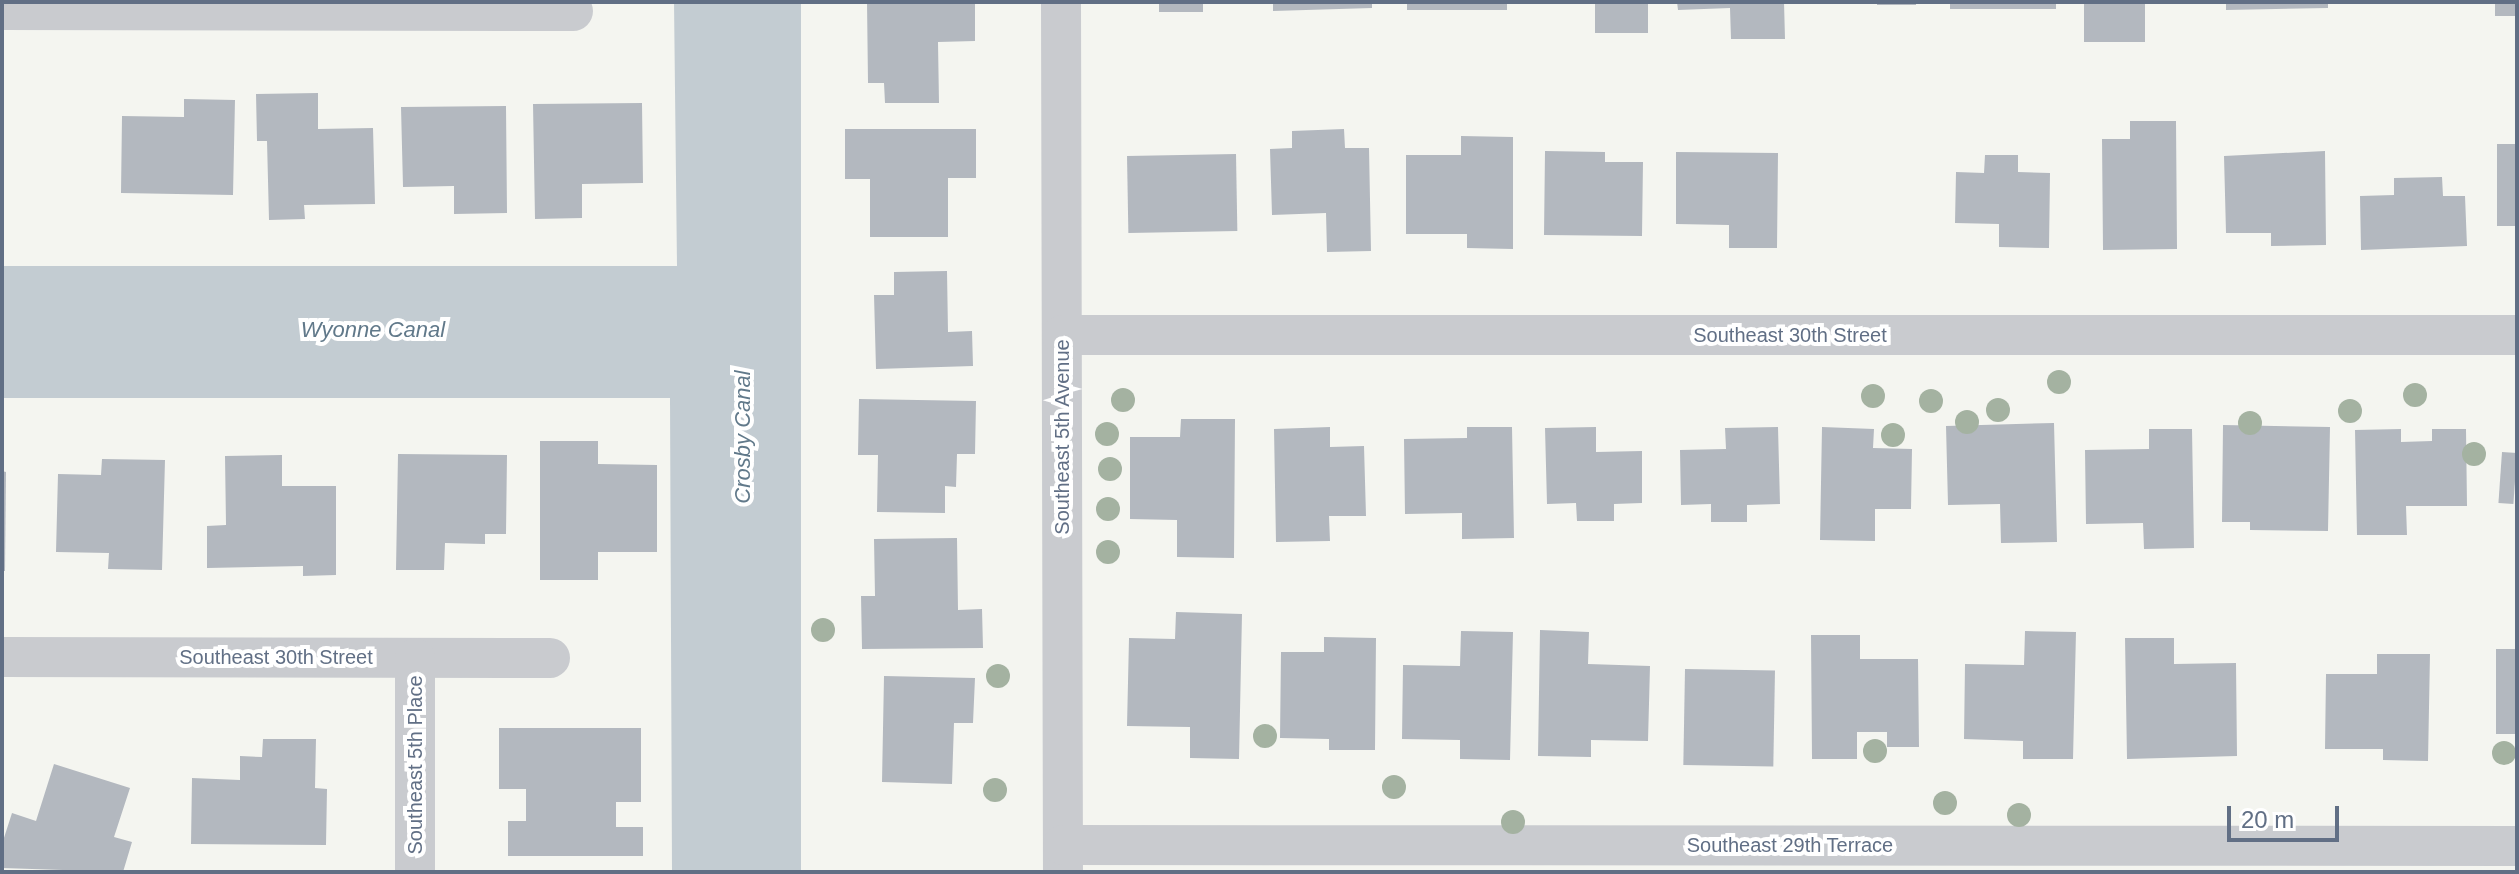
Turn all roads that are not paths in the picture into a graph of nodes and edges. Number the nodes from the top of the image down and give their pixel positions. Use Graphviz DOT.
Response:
graph roads {
  1 [pos="1061,2"];
  2 [pos="416,6"];
  3 [pos="2,10"];
  4 [pos="573,11"];
  5 [pos="1062,335"];
  6 [pos="2517,335"];
  7 [pos="2,657"];
  8 [pos="415,658"];
  9 [pos="550,658"];
  10 [pos="2517,846"];
  11 [pos="1063,858"];
  12 [pos="415,872"];
  1 -- 5 [label="street, Southeast 5th Avenue"];
  2 -- 3 [label="street"];
  2 -- 4 [label="street"];
  5 -- 6 [label="street, Southeast 30th Street"];
  5 -- 11 [label="street, Southeast 5th Avenue"];
  7 -- 8 [label="street, Southeast 30th Street"];
  8 -- 9 [label="street, Southeast 30th Street"];
  8 -- 12 [label="street, Southeast 5th Place"];
  10 -- 11 [label="street, Southeast 29th Terrace"];
}
